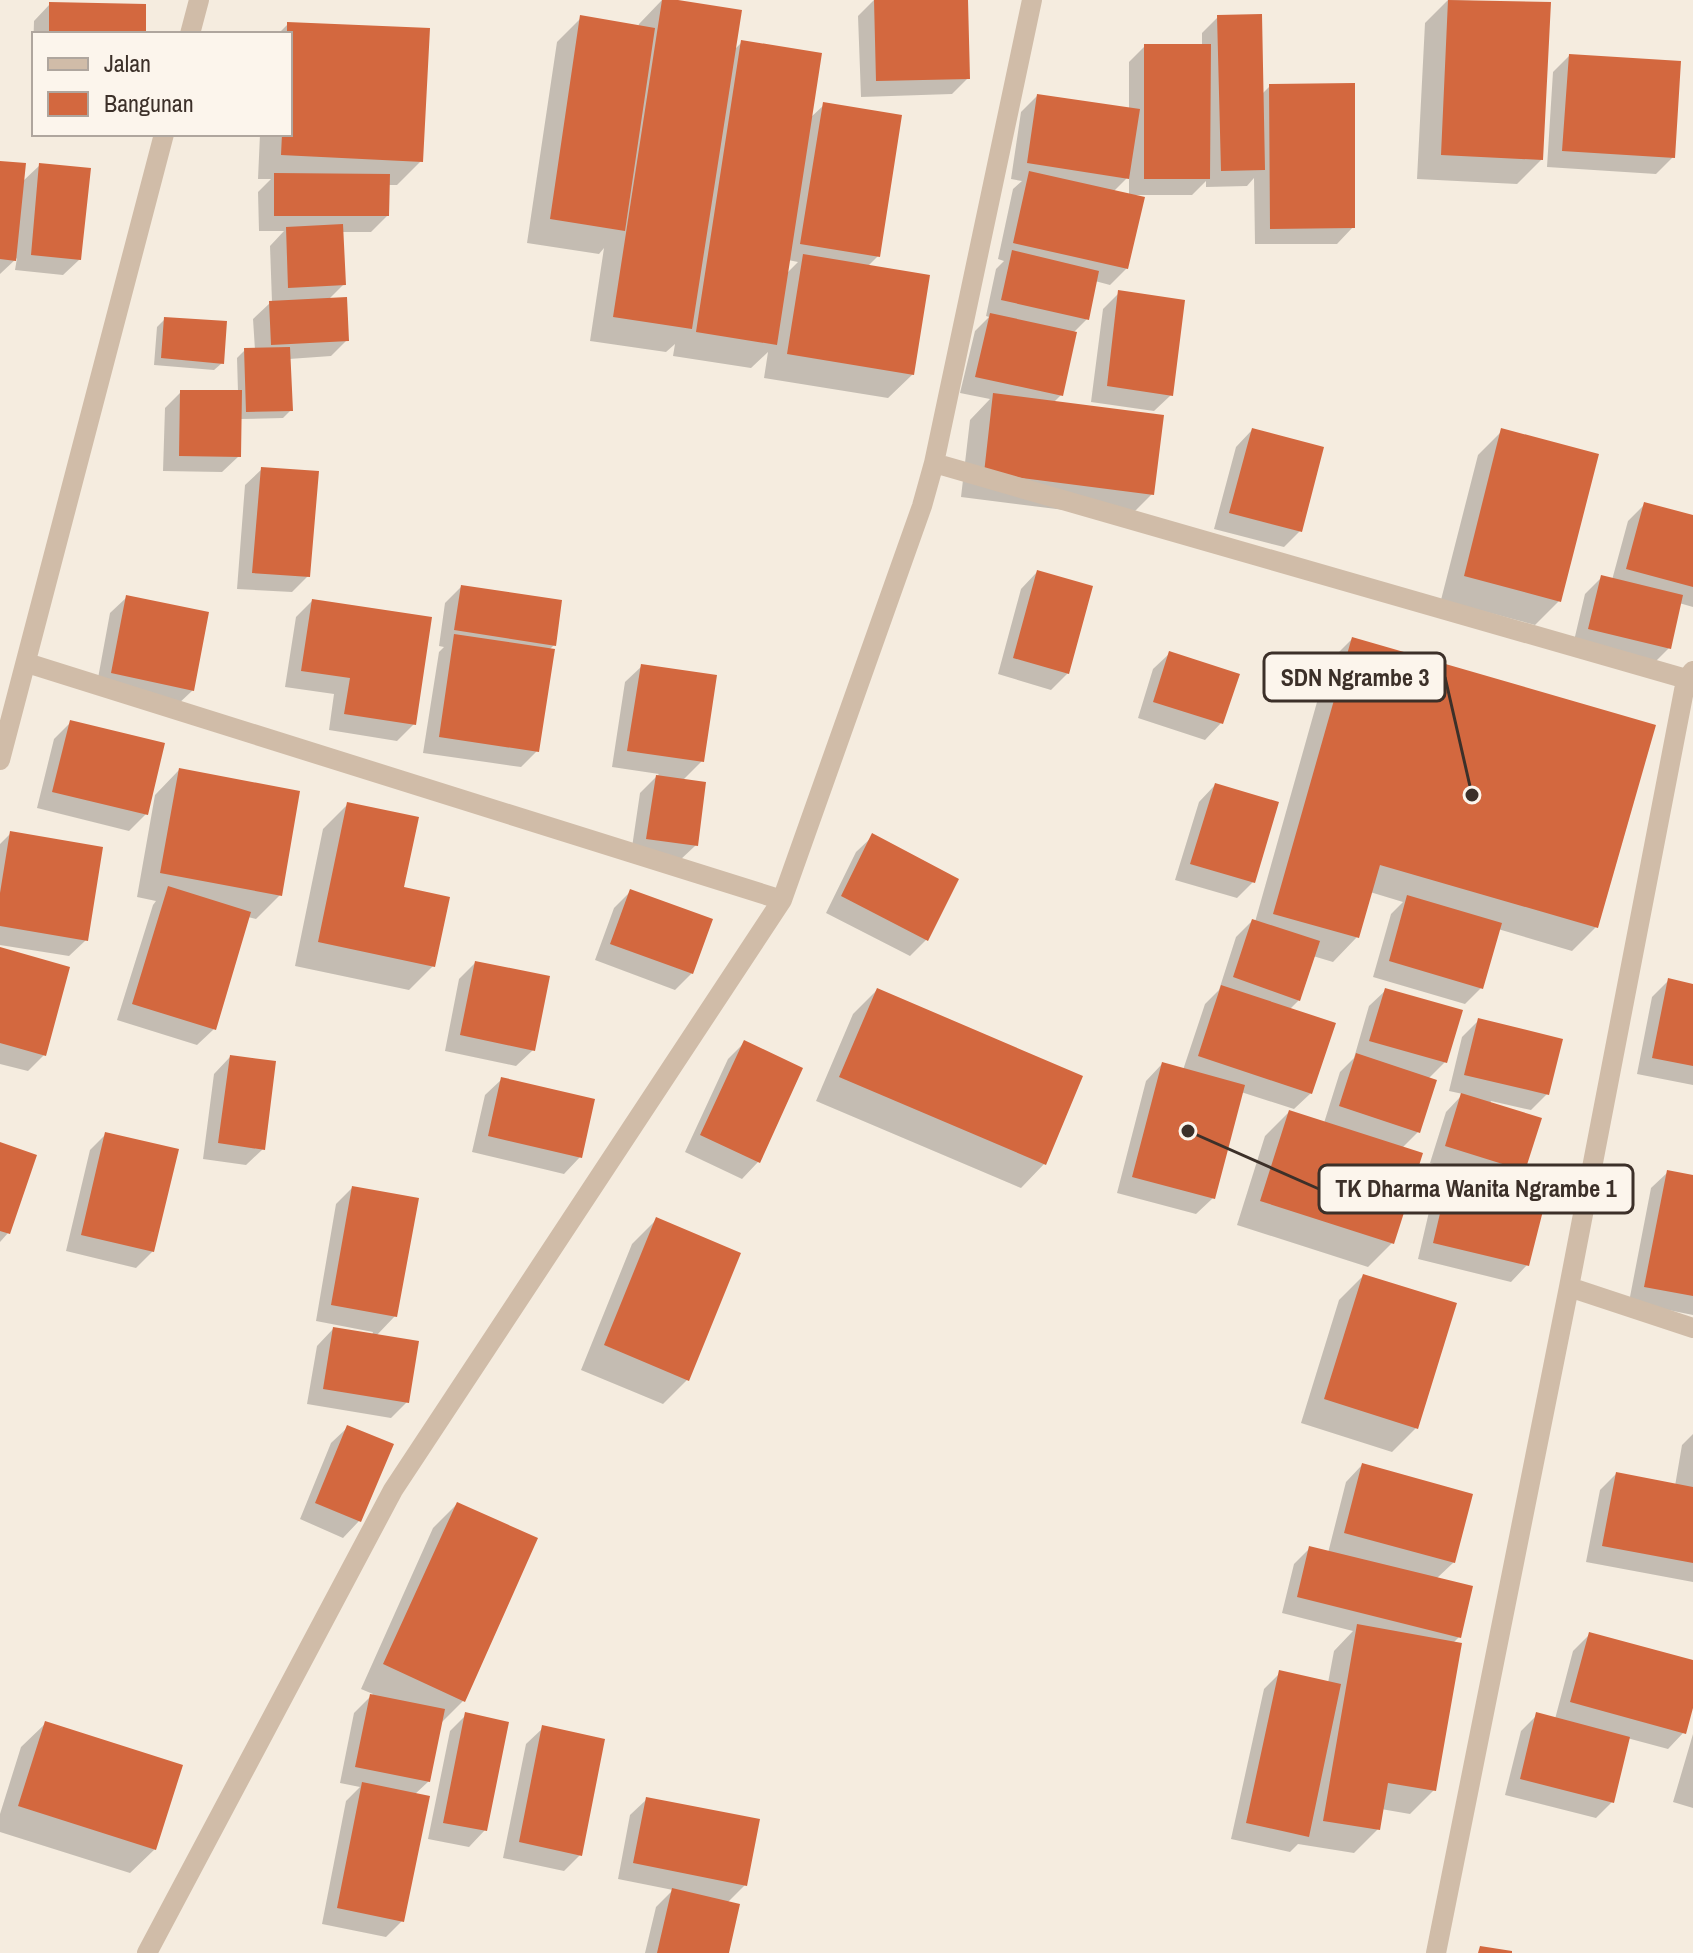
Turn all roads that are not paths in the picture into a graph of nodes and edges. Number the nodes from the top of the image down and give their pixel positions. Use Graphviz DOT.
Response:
graph roads {
  1 [pos="199,0"];
  2 [pos="1032,0"];
  3 [pos="191,32"];
  4 [pos="163,136"];
  5 [pos="934,463"];
  6 [pos="27,663"];
  7 [pos="1691,677"];
  8 [pos="0,760"];
  9 [pos="782,900"];
  10 [pos="1569,1287"];
  11 [pos="1693,1328"];
  12 [pos="147,1953"];
  13 [pos="1436,1953"];
  1 -- 3 [label="street"];
  2 -- 5 [label="street"];
  4 -- 6 [label="street"];
  5 -- 7 [label="street"];
  5 -- 9 [label="street"];
  6 -- 8 [label="street"];
  6 -- 9 [label="street"];
  7 -- 10 [label="street"];
  9 -- 12 [label="street"];
  10 -- 11 [label="street"];
  10 -- 13 [label="street"];
}
